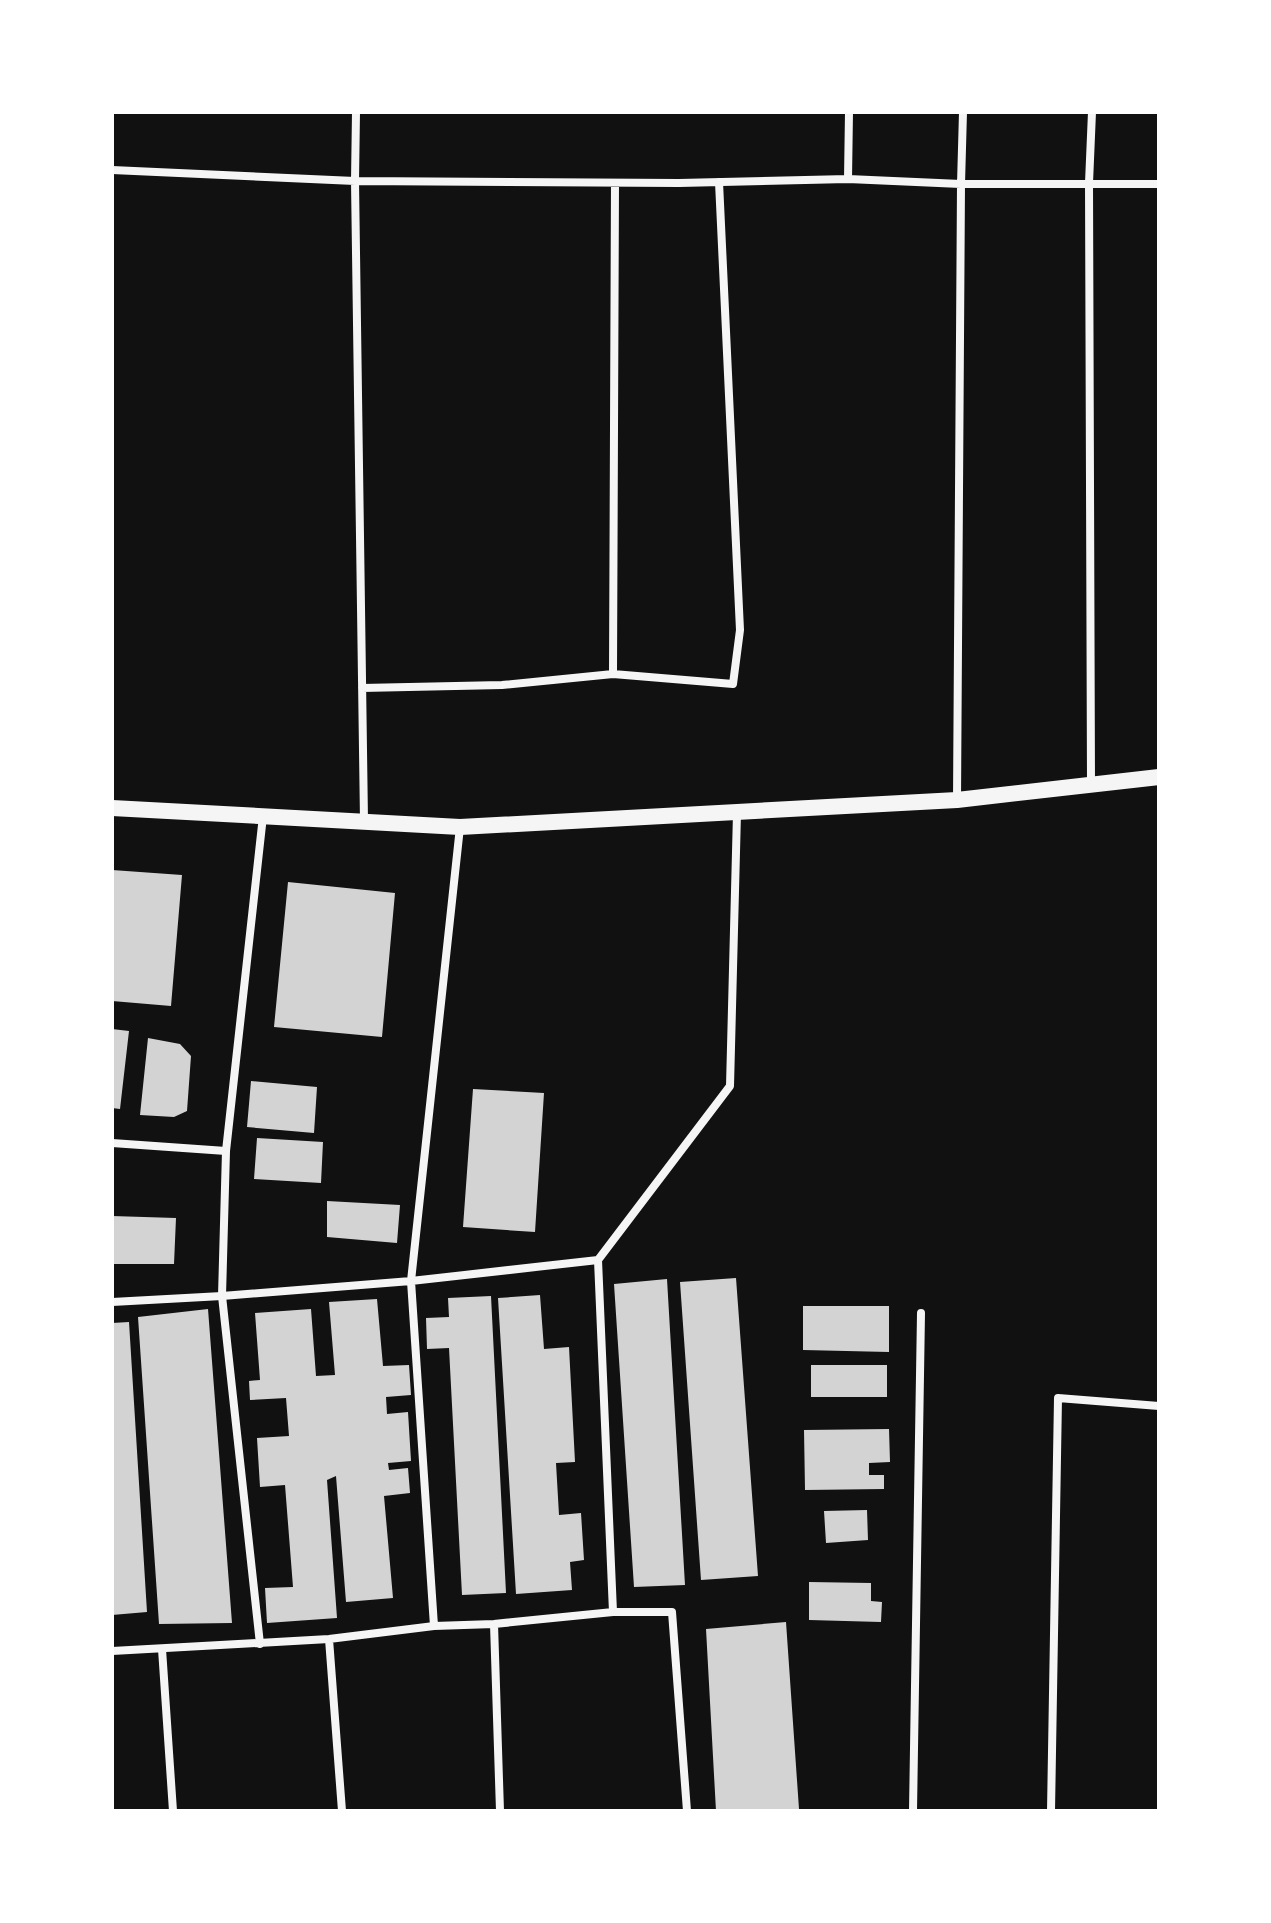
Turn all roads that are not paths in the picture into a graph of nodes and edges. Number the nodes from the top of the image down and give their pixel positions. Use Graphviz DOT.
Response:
graph roads {
  1 [pos="356,112"];
  2 [pos="849,112"];
  3 [pos="963,112"];
  4 [pos="1092,112"];
  5 [pos="112,170"];
  6 [pos="848,179"];
  7 [pos="355,181"];
  8 [pos="719,182"];
  9 [pos="615,183"];
  10 [pos="1089,183"];
  11 [pos="961,184"];
  12 [pos="1159,184"];
  13 [pos="613,674"];
  14 [pos="362,688"];
  15 [pos="1159,777"];
  16 [pos="1091,786"];
  17 [pos="957,800"];
  18 [pos="112,808"];
  19 [pos="737,813"];
  20 [pos="263,816"];
  21 [pos="364,821"];
  22 [pos="460,827"];
  23 [pos="112,1143"];
  24 [pos="226,1151"];
  25 [pos="598,1260"];
  26 [pos="411,1281"];
  27 [pos="222,1296"];
  28 [pos="112,1302"];
  29 [pos="921,1313"];
  30 [pos="1159,1406"];
  31 [pos="613,1612"];
  32 [pos="494,1624"];
  33 [pos="434,1626"];
  34 [pos="329,1639"];
  35 [pos="260,1644"];
  36 [pos="162,1649"];
  37 [pos="112,1651"];
  38 [pos="173,1811"];
  39 [pos="342,1811"];
  40 [pos="500,1811"];
  41 [pos="687,1811"];
  42 [pos="913,1811"];
  43 [pos="1051,1811"];
  1 -- 7 [label="street"];
  2 -- 6 [label="street"];
  3 -- 11 [label="street"];
  4 -- 10 [label="street"];
  5 -- 7 [label="street"];
  6 -- 8 [label="street"];
  6 -- 11 [label="street"];
  7 -- 9 [label="street"];
  7 -- 14 [label="street"];
  8 -- 9 [label="street"];
  8 -- 13 [label="street"];
  9 -- 13 [label="street"];
  10 -- 11 [label="street"];
  10 -- 12 [label="street"];
  10 -- 16 [label="street"];
  11 -- 17 [label="street"];
  13 -- 14 [label="street"];
  14 -- 21 [label="street"];
  15 -- 16 [label="main road"];
  16 -- 17 [label="main road"];
  17 -- 19 [label="main road"];
  18 -- 20 [label="main road"];
  19 -- 22 [label="main road"];
  19 -- 25 [label="street"];
  20 -- 21 [label="main road"];
  20 -- 24 [label="street"];
  21 -- 22 [label="main road"];
  22 -- 26 [label="street"];
  23 -- 24 [label="street"];
  24 -- 27 [label="street"];
  25 -- 26 [label="street"];
  25 -- 31 [label="street"];
  26 -- 27 [label="street"];
  26 -- 33 [label="street"];
  27 -- 28 [label="street"];
  27 -- 35 [label="street"];
  29 -- 42 [label="street"];
  30 -- 43 [label="street"];
  31 -- 32 [label="street"];
  31 -- 41 [label="street"];
  32 -- 33 [label="street"];
  32 -- 40 [label="street"];
  33 -- 34 [label="street"];
  34 -- 35 [label="street"];
  34 -- 39 [label="street"];
  35 -- 36 [label="street"];
  36 -- 37 [label="street"];
  36 -- 38 [label="street"];
}
